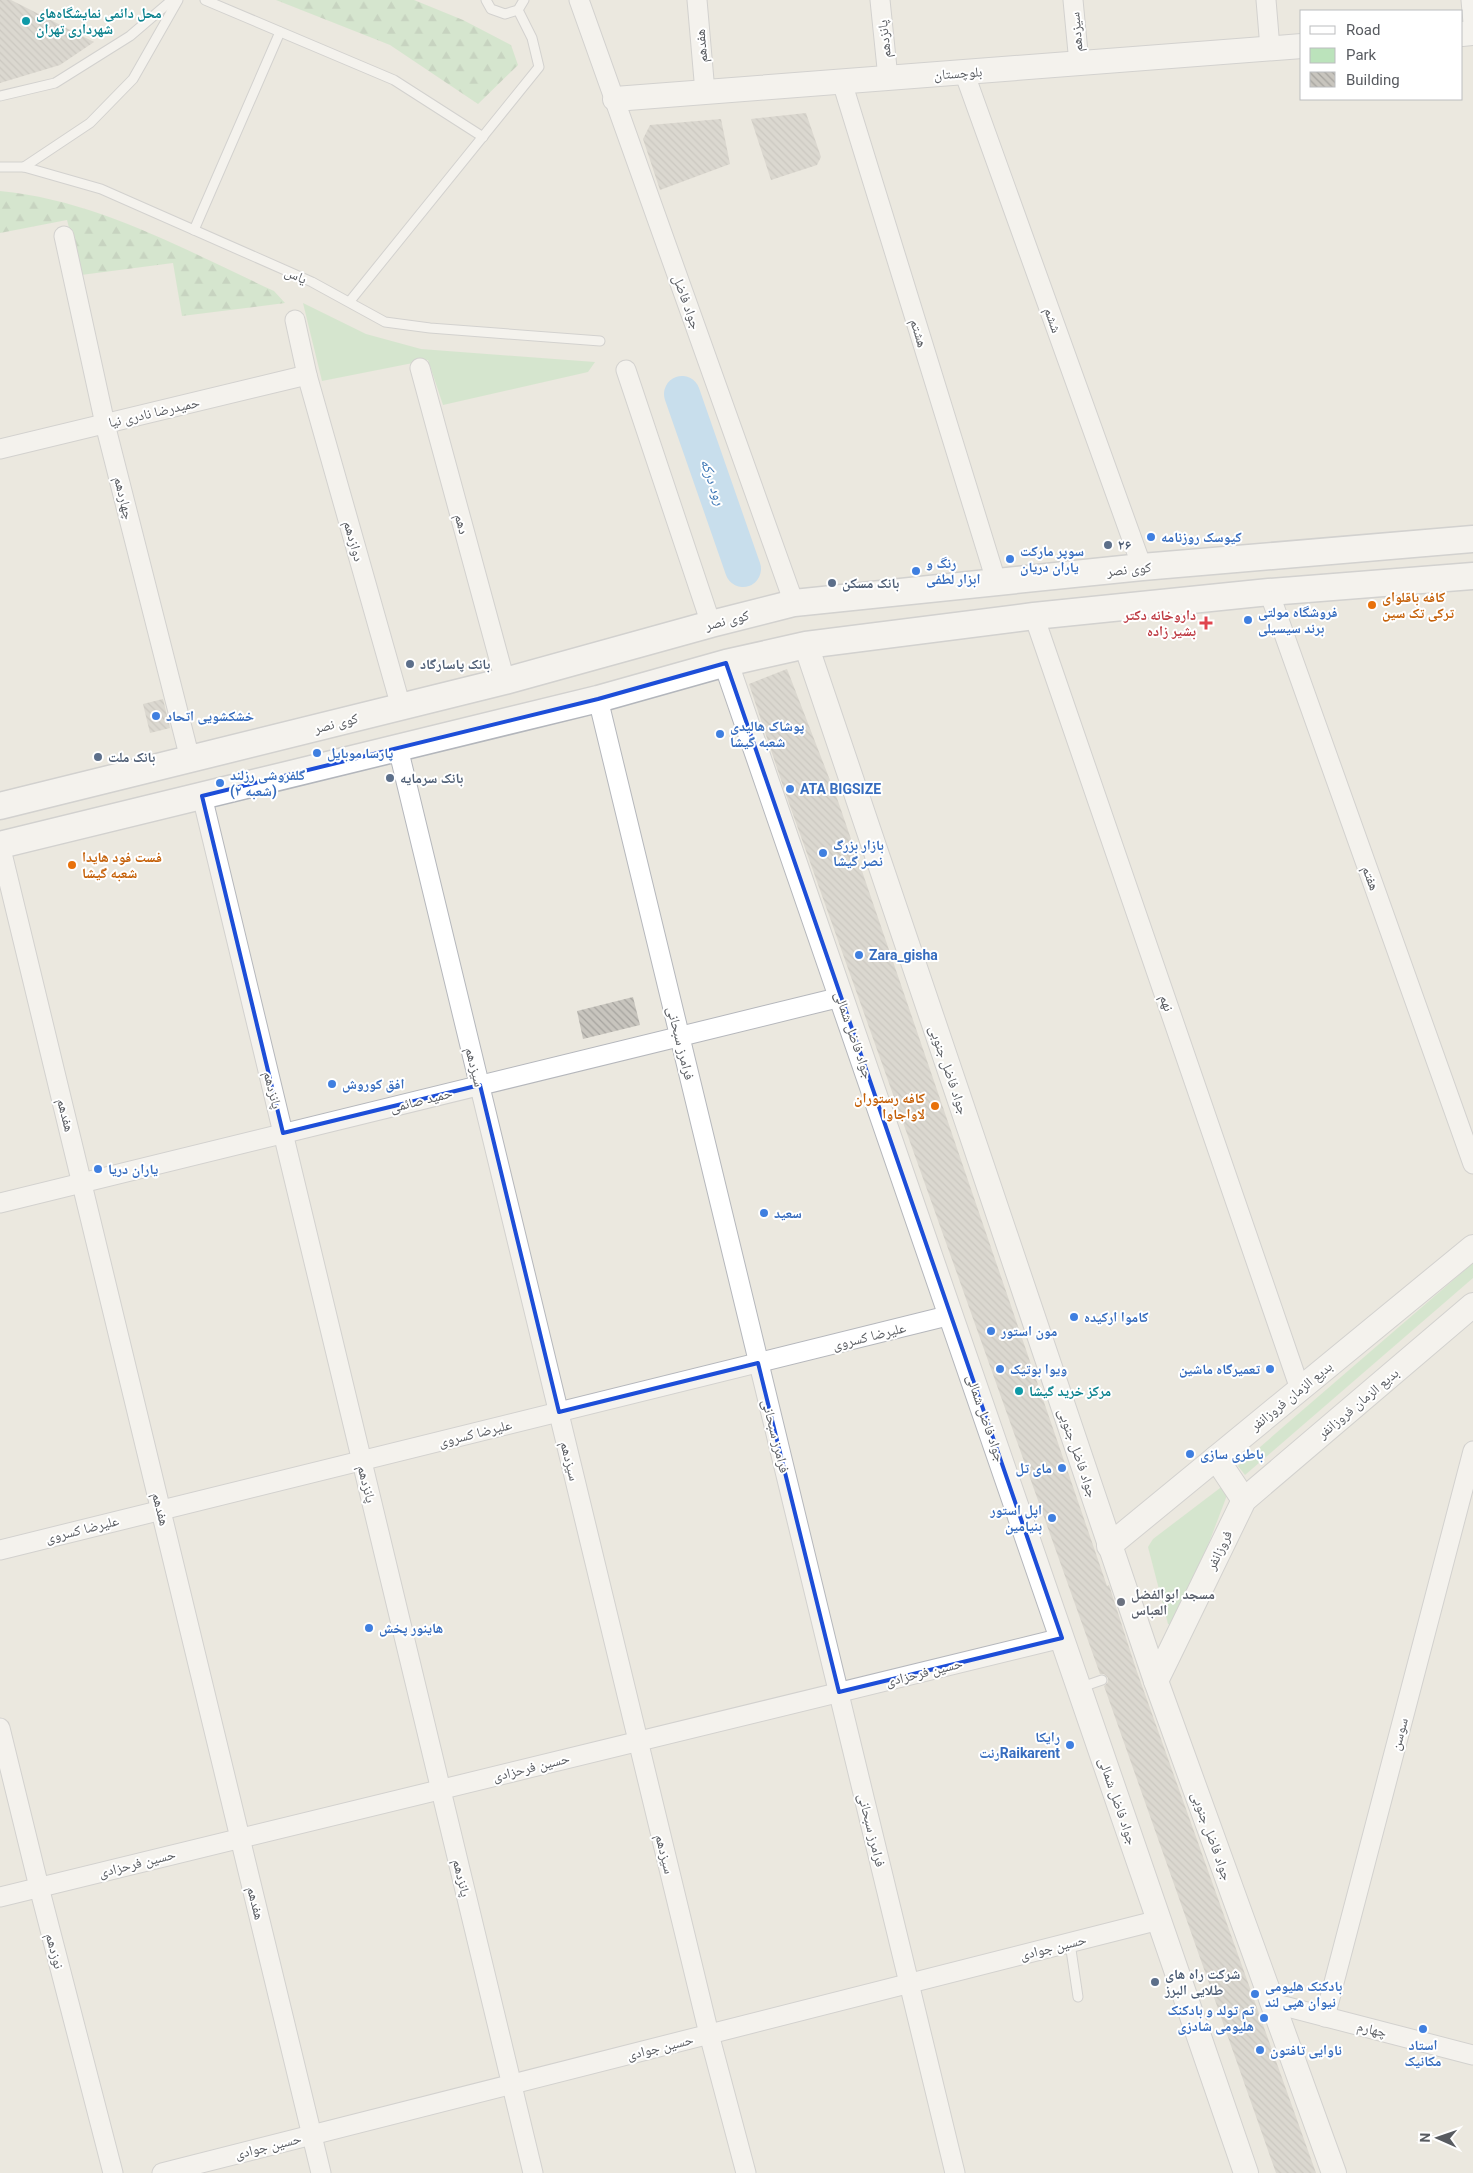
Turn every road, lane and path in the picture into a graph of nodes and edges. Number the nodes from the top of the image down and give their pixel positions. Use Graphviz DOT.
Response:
graph roads {
  1 [pos="172,0"];
  2 [pos="178,0"];
  3 [pos="205,0"];
  4 [pos="486,0"];
  5 [pos="524,0"];
  6 [pos="579,0"];
  7 [pos="697,0"];
  8 [pos="880,0"];
  9 [pos="1073,0"];
  10 [pos="1266,0"];
  11 [pos="1471,0"];
  12 [pos="219,3"];
  13 [pos="518,10"];
  14 [pos="1473,23"];
  15 [pos="280,32"];
  16 [pos="1300,46"];
  17 [pos="1270,48"];
  18 [pos="1079,63"];
  19 [pos="964,72"];
  20 [pos="888,78"];
  21 [pos="842,82"];
  22 [pos="705,92"];
  23 [pos="0,96"];
  24 [pos="615,99"];
  25 [pos="483,137"];
  26 [pos="0,167"];
  27 [pos="24,167"];
  28 [pos="194,230"];
  29 [pos="64,236"];
  30 [pos="350,301"];
  31 [pos="295,320"];
  32 [pos="600,341"];
  33 [pos="420,368"];
  34 [pos="626,370"];
  35 [pos="307,375"];
  36 [pos="105,424"];
  37 [pos="0,449"];
  38 [pos="1473,539"];
  39 [pos="1142,568"];
  40 [pos="1473,576"];
  41 [pos="997,584"];
  42 [pos="1269,592"];
  43 [pos="794,604"];
  44 [pos="1034,616"];
  45 [pos="711,624"];
  46 [pos="806,644"];
  47 [pos="726,663"];
  48 [pos="505,681"];
  49 [pos="598,699"];
  50 [pos="401,707"];
  51 [pos="398,748"];
  52 [pos="190,759"];
  53 [pos="202,796"];
  54 [pos="0,806"];
  55 [pos="0,845"];
  56 [pos="841,997"];
  57 [pos="679,1036"];
  58 [pos="480,1085"];
  59 [pos="283,1133"];
  60 [pos="1473,1164"];
  61 [pos="82,1183"];
  62 [pos="0,1203"];
  63 [pos="1473,1247"];
  64 [pos="1473,1305"];
  65 [pos="951,1315"];
  66 [pos="758,1363"];
  67 [pos="1300,1389"];
  68 [pos="558,1412"];
  69 [pos="1473,1452"];
  70 [pos="1216,1458"];
  71 [pos="362,1460"];
  72 [pos="1244,1500"];
  73 [pos="161,1510"];
  74 [pos="1109,1546"];
  75 [pos="0,1550"];
  76 [pos="1062,1638"];
  77 [pos="1149,1674"];
  78 [pos="1102,1680"];
  79 [pos="1079,1688"];
  80 [pos="839,1692"];
  81 [pos="0,1728"];
  82 [pos="638,1741"];
  83 [pos="441,1789"];
  84 [pos="240,1838"];
  85 [pos="39,1887"];
  86 [pos="0,1897"];
  87 [pos="1159,1920"];
  88 [pos="1070,1943"];
  89 [pos="909,1984"];
  90 [pos="1078,1997"];
  91 [pos="1272,2003"];
  92 [pos="1325,2017"];
  93 [pos="709,2034"];
  94 [pos="1473,2055"];
  95 [pos="512,2084"];
  96 [pos="312,2135"];
  97 [pos="113,2173"];
  98 [pos="162,2173"];
  99 [pos="321,2173"];
  100 [pos="533,2173"];
  101 [pos="746,2173"];
  102 [pos="955,2173"];
  103 [pos="1246,2173"];
  104 [pos="1334,2173"];
  1 -- 23 [label="lane"];
  2 -- 27 [label="lane"];
  3 -- 12 [label="lane"];
  4 -- 13 [label="lane"];
  5 -- 13 [label="lane"];
  6 -- 24 [label="street, جواد فاضل"];
  7 -- 22 [label="street, هفدهم"];
  8 -- 20 [label="street, پانزدهم"];
  9 -- 18 [label="street, سیزدهم"];
  10 -- 17 [label="street"];
  11 -- 14 [label="street"];
  12 -- 15 [label="lane"];
  13 -- 25 [label="lane"];
  15 -- 25 [label="lane"];
  15 -- 28 [label="lane"];
  16 -- 17 [label="street, بلوچستان"];
  17 -- 18 [label="street, بلوچستان"];
  18 -- 19 [label="street, بلوچستان"];
  19 -- 20 [label="street, بلوچستان"];
  19 -- 39 [label="street, ششم"];
  20 -- 21 [label="street, بلوچستان"];
  21 -- 22 [label="street, بلوچستان"];
  21 -- 41 [label="street, هشتم"];
  22 -- 24 [label="street, بلوچستان"];
  24 -- 43 [label="street, جواد فاضل"];
  25 -- 30 [label="lane"];
  26 -- 27 [label="lane, یاس"];
  27 -- 28 [label="lane, یاس"];
  28 -- 30 [label="lane, یاس"];
  29 -- 36 [label="street, چهاردهم"];
  30 -- 32 [label="lane, یاس"];
  31 -- 35 [label="street, دوازدهم"];
  33 -- 48 [label="street, دهم"];
  34 -- 45 [label="street"];
  35 -- 36 [label="street, حمیدرضا نادری نیا"];
  35 -- 50 [label="street, دوازدهم"];
  36 -- 37 [label="street, حمیدرضا نادری نیا"];
  36 -- 52 [label="street, چهاردهم"];
  38 -- 39 [label="main road, کوی نصر"];
  39 -- 41 [label="main road, کوی نصر"];
  40 -- 42 [label="main road"];
  41 -- 43 [label="main road, کوی نصر"];
  42 -- 44 [label="main road"];
  42 -- 60 [label="street, هفتم"];
  43 -- 45 [label="main road, کوی نصر"];
  44 -- 46 [label="main road"];
  44 -- 67 [label="street, نهم"];
  45 -- 48 [label="main road, کوی نصر"];
  46 -- 47 [label="main road"];
  46 -- 74 [label="street, جواد فاضل جنوبی"];
  47 -- 49 [label="main road"];
  47 -- 56 [label="street, جواد فاضل شمالی"];
  48 -- 50 [label="main road, کوی نصر"];
  49 -- 51 [label="main road"];
  49 -- 57 [label="street, فرامرز سبحانی"];
  50 -- 52 [label="main road, کوی نصر"];
  51 -- 53 [label="main road"];
  51 -- 58 [label="street, سیزدهم"];
  52 -- 54 [label="main road, کوی نصر"];
  53 -- 55 [label="main road"];
  53 -- 59 [label="street, پانزدهم"];
  55 -- 61 [label="street, هفدهم"];
  56 -- 57 [label="street, حمید صائمی"];
  56 -- 65 [label="street, جواد فاضل شمالی"];
  57 -- 58 [label="street, حمید صائمی"];
  57 -- 66 [label="street, فرامرز سبحانی"];
  58 -- 59 [label="street, حمید صائمی"];
  58 -- 68 [label="street, سیزدهم"];
  59 -- 61 [label="street, حمید صائمی"];
  59 -- 71 [label="street, پانزدهم"];
  61 -- 62 [label="street, حمید صائمی"];
  61 -- 73 [label="street, هفدهم"];
  63 -- 67 [label="street, بدیع‌ الزمان فروزانفر"];
  64 -- 72 [label="street, بدیع الزمان فروزانفر"];
  65 -- 66 [label="street, علیرضا کسروی"];
  65 -- 76 [label="street, جواد فاضل شمالی"];
  66 -- 68 [label="street, علیرضا کسروی"];
  66 -- 80 [label="street, فرامرز سبحانی"];
  67 -- 70 [label="street, بدیع‌ الزمان فروزانفر"];
  68 -- 71 [label="street, علیرضا کسروی"];
  68 -- 82 [label="street, سیزدهم"];
  69 -- 92 [label="street, سوسن"];
  70 -- 72 [label="street"];
  70 -- 74 [label="street, بدیع‌ الزمان فروزانفر"];
  71 -- 73 [label="street, علیرضا کسروی"];
  71 -- 83 [label="street, پانزدهم"];
  72 -- 77 [label="street, فروزانفر"];
  73 -- 75 [label="street, علیرضا کسروی"];
  73 -- 84 [label="street, هفدهم"];
  74 -- 77 [label="street, جواد فاضل جنوبی"];
  76 -- 79 [label="street, جواد فاضل شمالی"];
  76 -- 80 [label="street, حسین فرحزادی"];
  77 -- 91 [label="street, جواد فاضل جنوبی"];
  78 -- 79 [label="lane"];
  79 -- 87 [label="street, جواد فاضل شمالی"];
  80 -- 82 [label="street, حسین فرحزادی"];
  80 -- 89 [label="street, فرامرز سبحانی"];
  81 -- 85 [label="street, نوزدهم"];
  82 -- 83 [label="street, حسین فرحزادی"];
  82 -- 93 [label="street, سیزدهم"];
  83 -- 84 [label="street, حسین فرحزادی"];
  83 -- 95 [label="street, پانزدهم"];
  84 -- 85 [label="street, حسین فرحزادی"];
  84 -- 96 [label="street, هفدهم"];
  85 -- 86 [label="street, حسین فرحزادی"];
  85 -- 97 [label="street, نوزدهم"];
  87 -- 88 [label="street, حسین جوادی"];
  87 -- 103 [label="street, جواد فاضل شمالی"];
  88 -- 89 [label="street, حسین جوادی"];
  88 -- 90 [label="lane"];
  89 -- 93 [label="street, حسین جوادی"];
  89 -- 102 [label="street, فرامرز سبحانی"];
  91 -- 92 [label="street, چهارم"];
  91 -- 104 [label="street, جواد فاضل جنوبی"];
  92 -- 94 [label="street, چهارم"];
  93 -- 95 [label="street, حسین جوادی"];
  93 -- 101 [label="street, سیزدهم"];
  95 -- 96 [label="street, حسین جوادی"];
  95 -- 100 [label="street, پانزدهم"];
  96 -- 98 [label="street, حسین جوادی"];
  96 -- 99 [label="street, هفدهم"];
}
